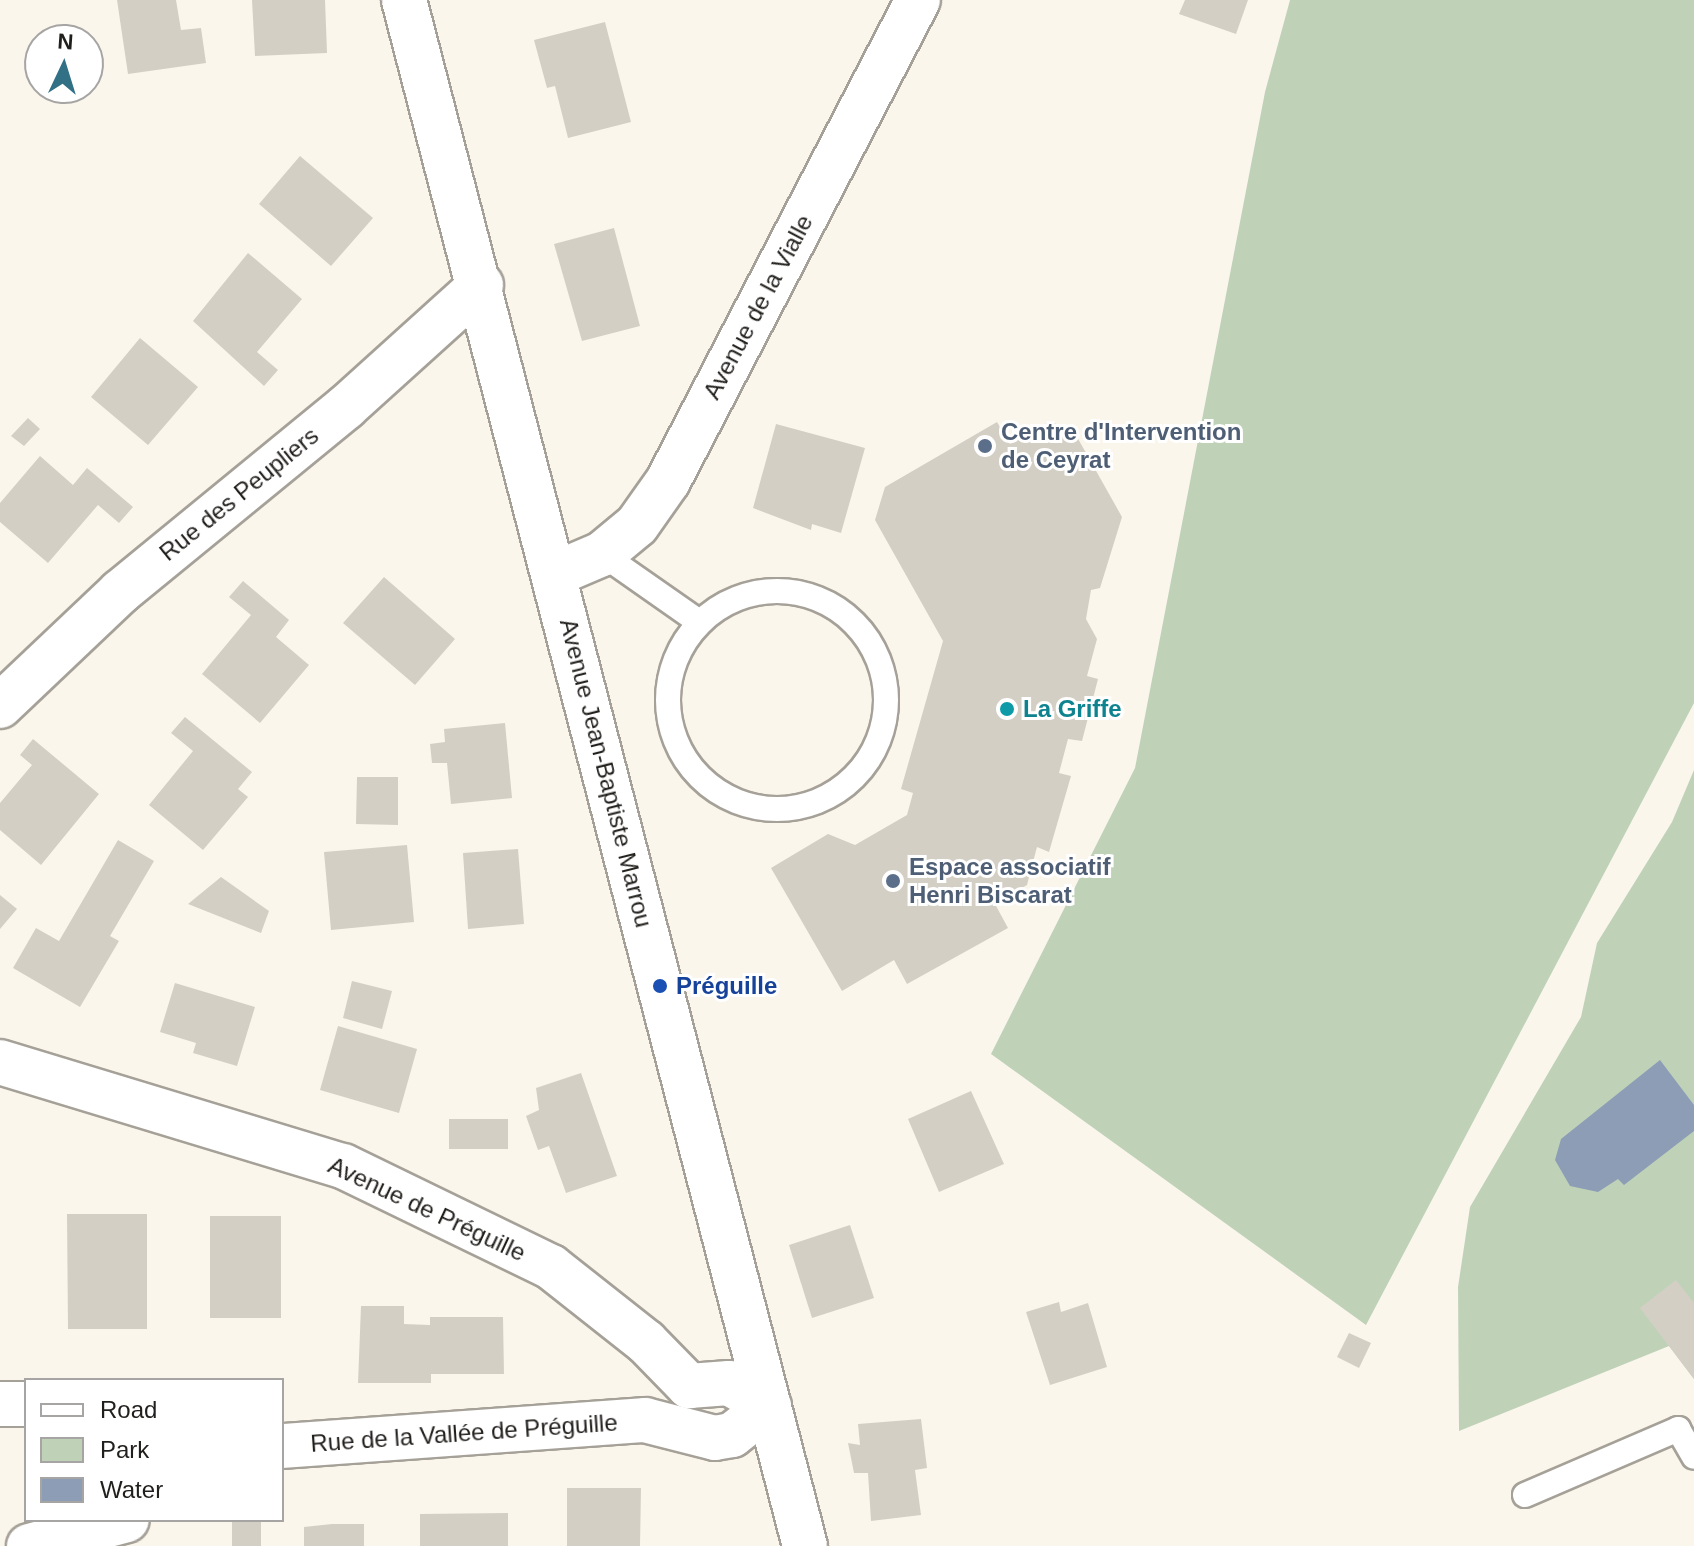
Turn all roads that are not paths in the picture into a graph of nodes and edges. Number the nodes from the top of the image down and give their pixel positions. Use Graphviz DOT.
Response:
graph roads {
  1 [pos="404,0"];
  2 [pos="918,0"];
  3 [pos="481,285"];
  4 [pos="602,554"];
  5 [pos="555,574"];
  6 [pos="699,622"];
  7 [pos="0,706"];
  8 [pos="0,1062"];
  9 [pos="689,1386"];
  10 [pos="0,1404"];
  11 [pos="24,1404"];
  12 [pos="769,1406"];
  13 [pos="645,1420"];
  14 [pos="284,1447"];
  15 [pos="1694,1457"];
  16 [pos="1525,1495"];
  17 [pos="119,1522"];
  18 [pos="29,1546"];
  19 [pos="805,1546"];
  1 -- 3 [label="street, Avenue Jean-Baptiste Marrou"];
  2 -- 4 [label="street, Avenue de la Vialle"];
  3 -- 5 [label="street, Avenue Jean-Baptiste Marrou"];
  3 -- 7 [label="street, Rue des Peupliers"];
  4 -- 5 [label="street, Avenue de la Vialle"];
  4 -- 6 [label="lane"];
  5 -- 12 [label="street, Avenue Jean-Baptiste Marrou"];
  6 -- 6 [label="lane"];
  8 -- 9 [label="street, Avenue de Préguille"];
  9 -- 12 [label="street"];
  9 -- 13 [label="street, Rue de la Vallée de Préguille"];
  10 -- 11 [label="street"];
  12 -- 13 [label="street, Rue de la Vallée de Préguille"];
  12 -- 19 [label="street, Avenue Jean-Baptiste Marrou"];
  13 -- 14 [label="street, Rue de la Vallée de Préguille"];
  15 -- 16 [label="lane"];
  17 -- 18 [label="street"];
}
